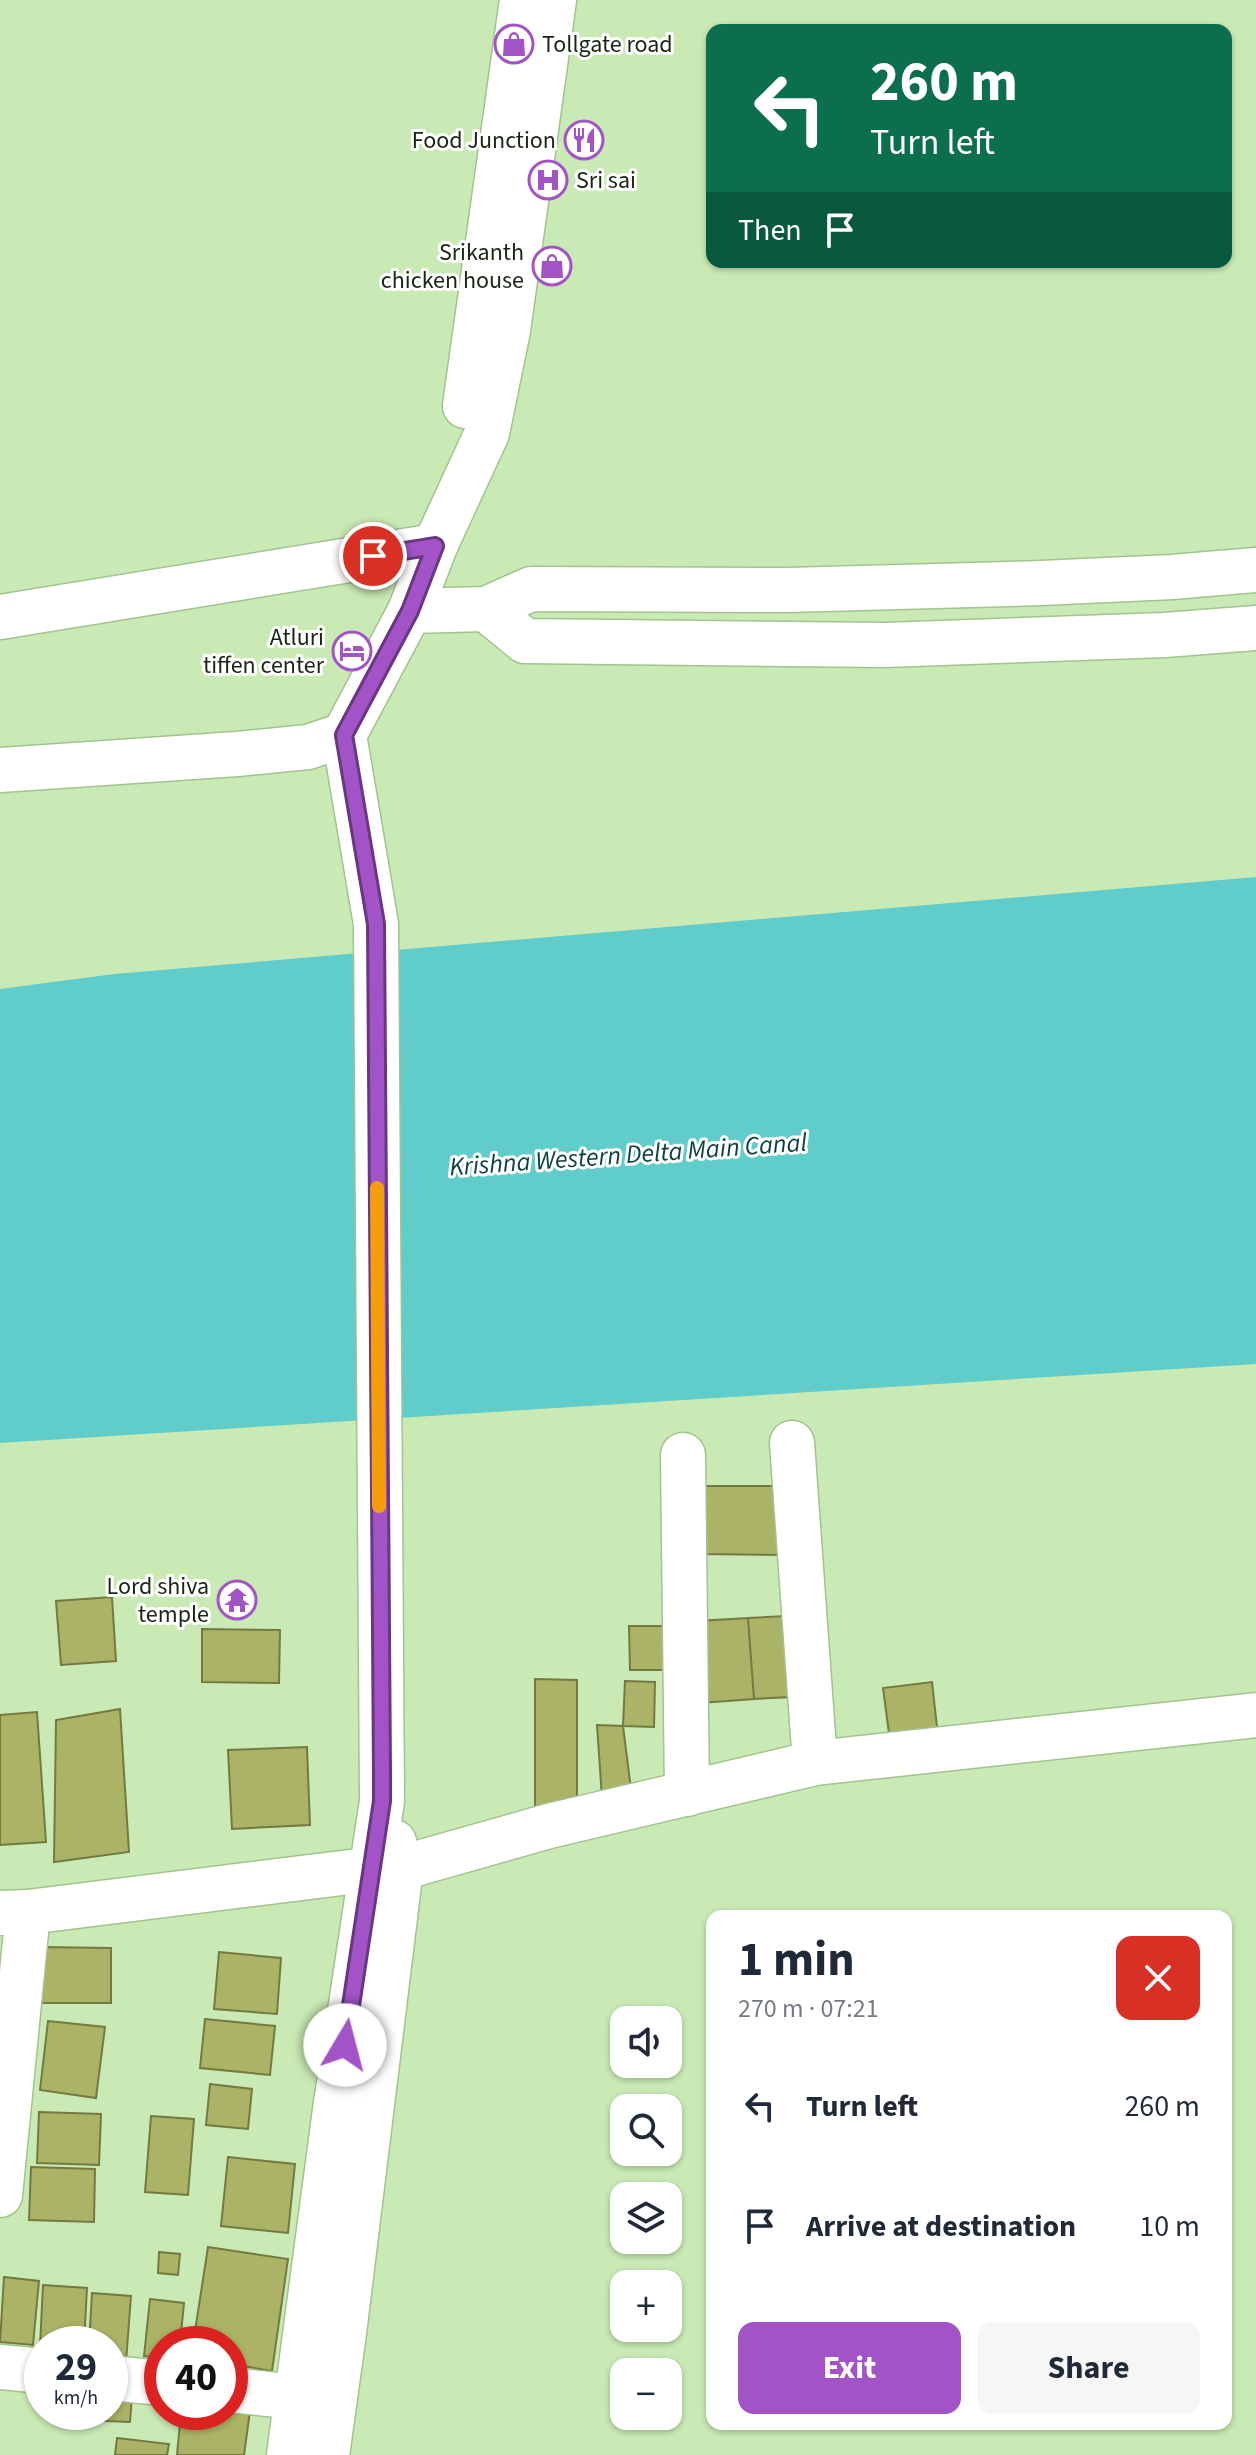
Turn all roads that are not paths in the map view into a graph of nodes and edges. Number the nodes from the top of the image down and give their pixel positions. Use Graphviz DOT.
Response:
graph roads {
  1 [pos="522,0"];
  2 [pos="554,0"];
  3 [pos="470,467"];
  4 [pos="435,546"];
  5 [pos="1256,570"];
  6 [pos="486,609"];
  7 [pos="410,611"];
  8 [pos="0,617"];
  9 [pos="1256,628"];
  10 [pos="344,735"];
  11 [pos="0,770"];
  12 [pos="792,1443"];
  13 [pos="683,1455"];
  14 [pos="1256,1715"];
  15 [pos="815,1763"];
  16 [pos="687,1794"];
  17 [pos="386,1869"];
  18 [pos="14,1913"];
  19 [pos="0,2195"];
  20 [pos="0,2367"];
  21 [pos="24,2369"];
  22 [pos="248,2392"];
  23 [pos="297,2397"];
  24 [pos="289,2455"];
  25 [pos="327,2455"];
  1 -- 3 [label="street"];
  2 -- 3 [label="street"];
  3 -- 4 [label="street"];
  4 -- 7 [label="street"];
  4 -- 8 [label="street"];
  5 -- 6 [label="street"];
  6 -- 7 [label="street"];
  6 -- 9 [label="street"];
  7 -- 10 [label="street"];
  10 -- 11 [label="street"];
  10 -- 17 [label="street"];
  12 -- 15 [label="street"];
  13 -- 16 [label="street"];
  14 -- 15 [label="street"];
  15 -- 16 [label="street"];
  16 -- 17 [label="street"];
  17 -- 18 [label="street"];
  17 -- 23 [label="street"];
  17 -- 25 [label="street"];
  18 -- 19 [label="street"];
  20 -- 21 [label="street"];
  22 -- 23 [label="street"];
  23 -- 24 [label="street"];
}
